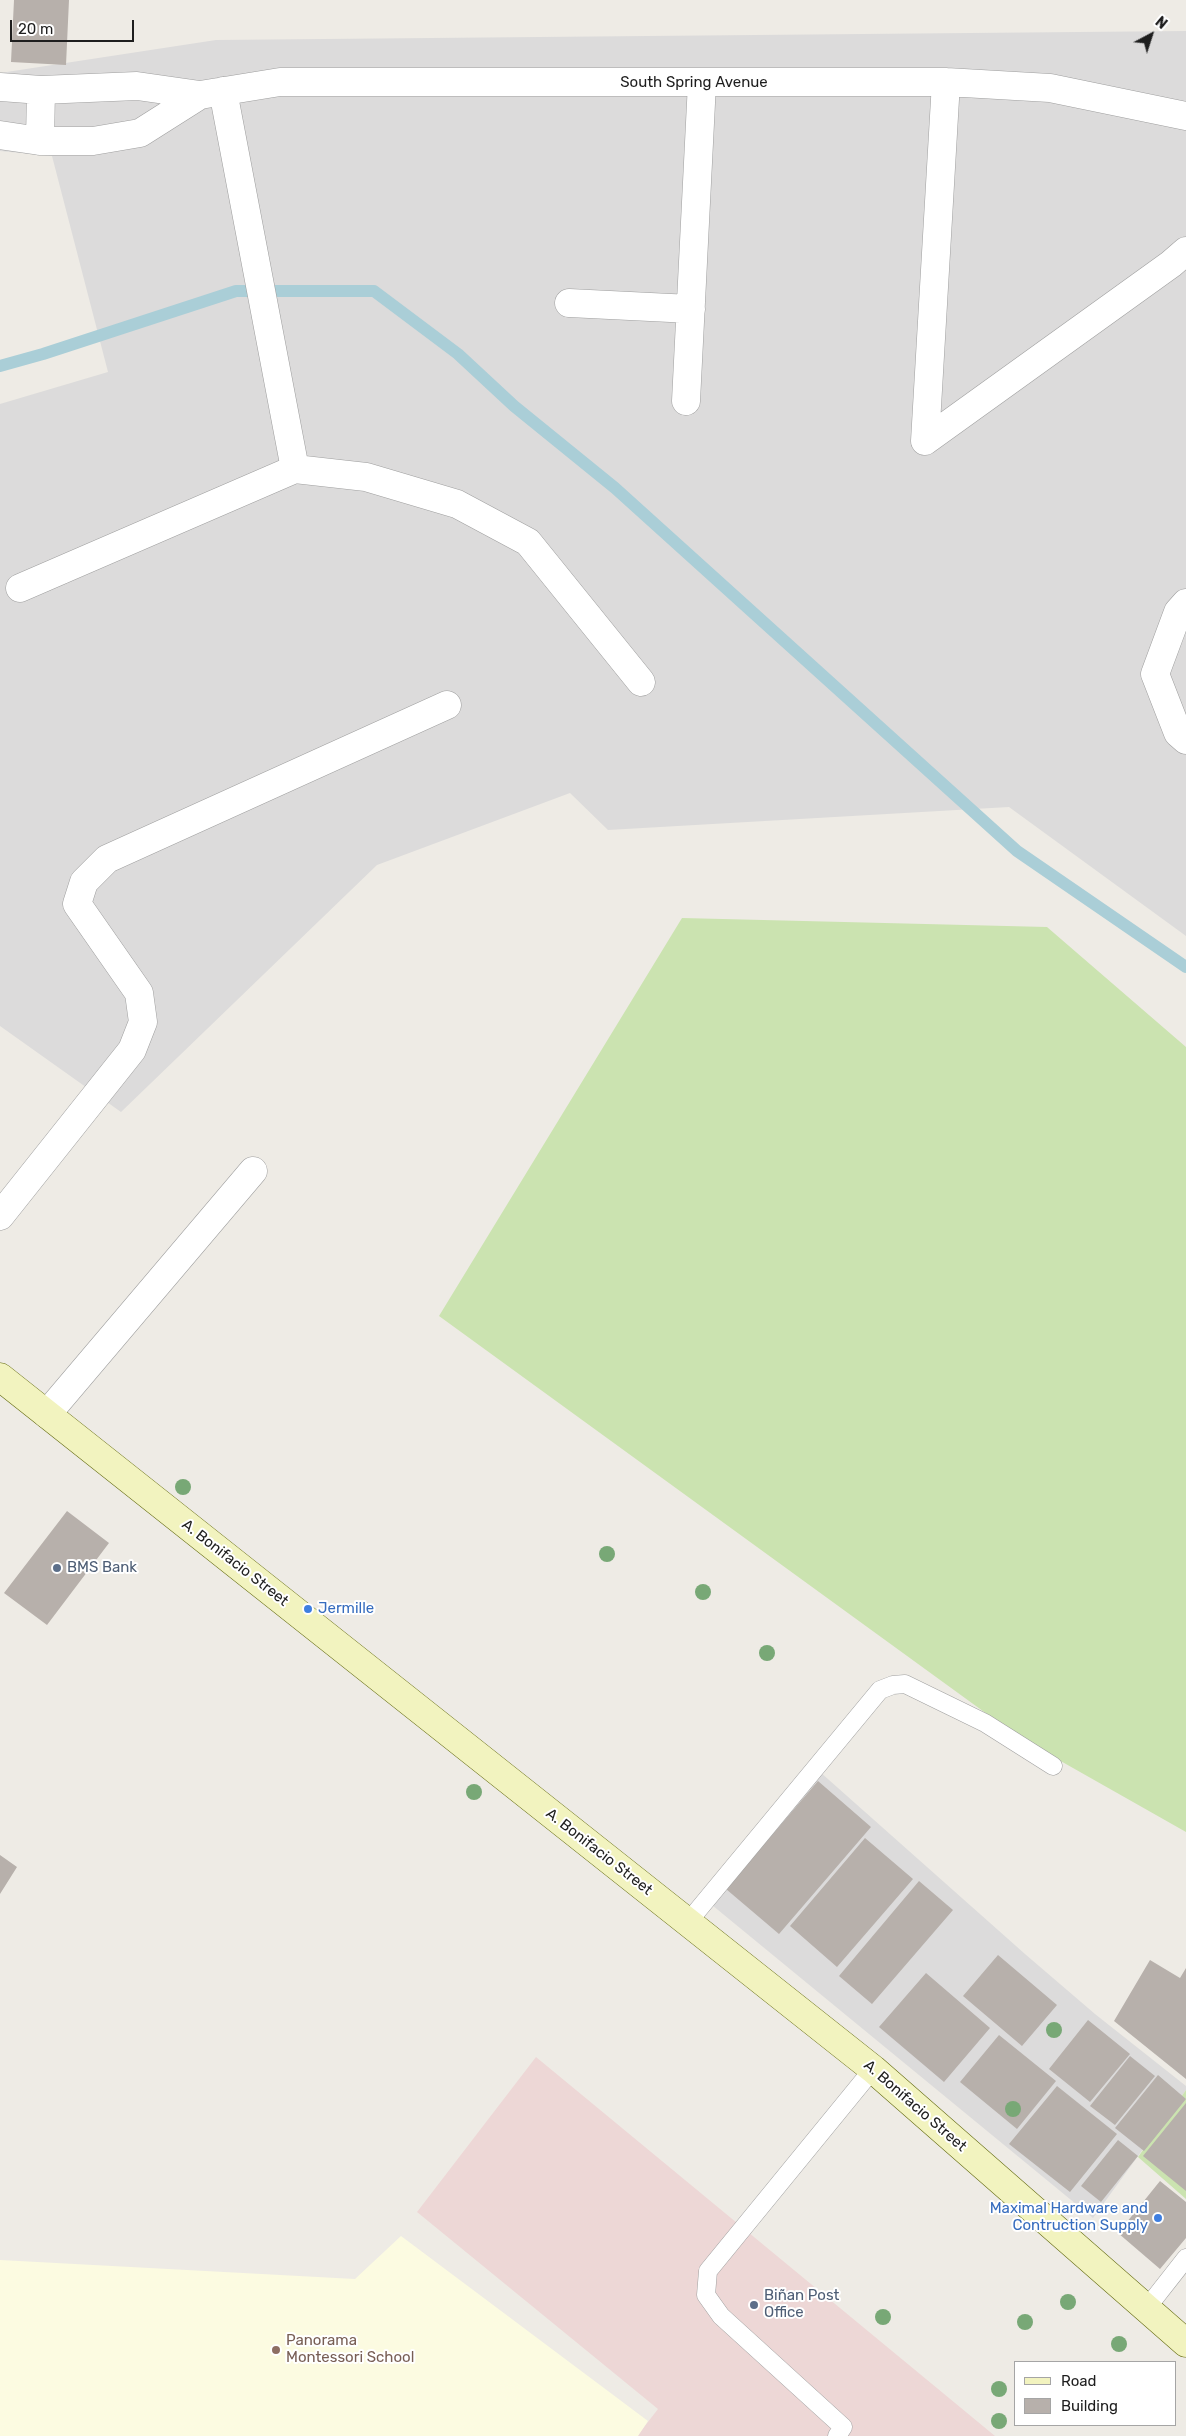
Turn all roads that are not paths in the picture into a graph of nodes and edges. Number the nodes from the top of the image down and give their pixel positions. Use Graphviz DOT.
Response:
graph roads {
  1 [pos="946,82"];
  2 [pos="702,83"];
  3 [pos="0,86"];
  4 [pos="41,90"];
  5 [pos="211,93"];
  6 [pos="1186,116"];
  7 [pos="0,135"];
  8 [pos="40,141"];
  9 [pos="1186,250"];
  10 [pos="570,304"];
  11 [pos="691,309"];
  12 [pos="686,402"];
  13 [pos="295,469"];
  14 [pos="20,588"];
  15 [pos="1186,603"];
  16 [pos="641,682"];
  17 [pos="447,705"];
  18 [pos="1186,740"];
  19 [pos="253,1172"];
  20 [pos="0,1216"];
  21 [pos="0,1377"];
  22 [pos="47,1414"];
  23 [pos="1053,1766"];
  24 [pos="688,1922"];
  25 [pos="873,2069"];
  26 [pos="1186,2258"];
  27 [pos="1146,2309"];
  28 [pos="1186,2342"];
  29 [pos="844,2433"];
  1 -- 2 [label="street, South Spring Avenue"];
  1 -- 6 [label="street, South Spring Avenue"];
  1 -- 9 [label="street"];
  2 -- 5 [label="street, South Spring Avenue"];
  2 -- 11 [label="street"];
  3 -- 4 [label="street, South Spring Avenue"];
  4 -- 5 [label="street, South Spring Avenue"];
  4 -- 8 [label="street"];
  5 -- 8 [label="street, South Spring Avenue"];
  5 -- 13 [label="street"];
  7 -- 8 [label="street, South Spring Avenue"];
  10 -- 11 [label="street"];
  11 -- 12 [label="street"];
  13 -- 14 [label="street"];
  13 -- 16 [label="street"];
  15 -- 18 [label="street"];
  17 -- 20 [label="street"];
  19 -- 22 [label="street"];
  21 -- 22 [label="main road, A. Bonifacio Street"];
  22 -- 24 [label="main road, A. Bonifacio Street"];
  23 -- 24 [label="lane"];
  24 -- 25 [label="main road, A. Bonifacio Street"];
  25 -- 27 [label="main road, A. Bonifacio Street"];
  25 -- 29 [label="lane"];
  26 -- 27 [label="lane"];
  27 -- 28 [label="main road, A. Bonifacio Street"];
}
